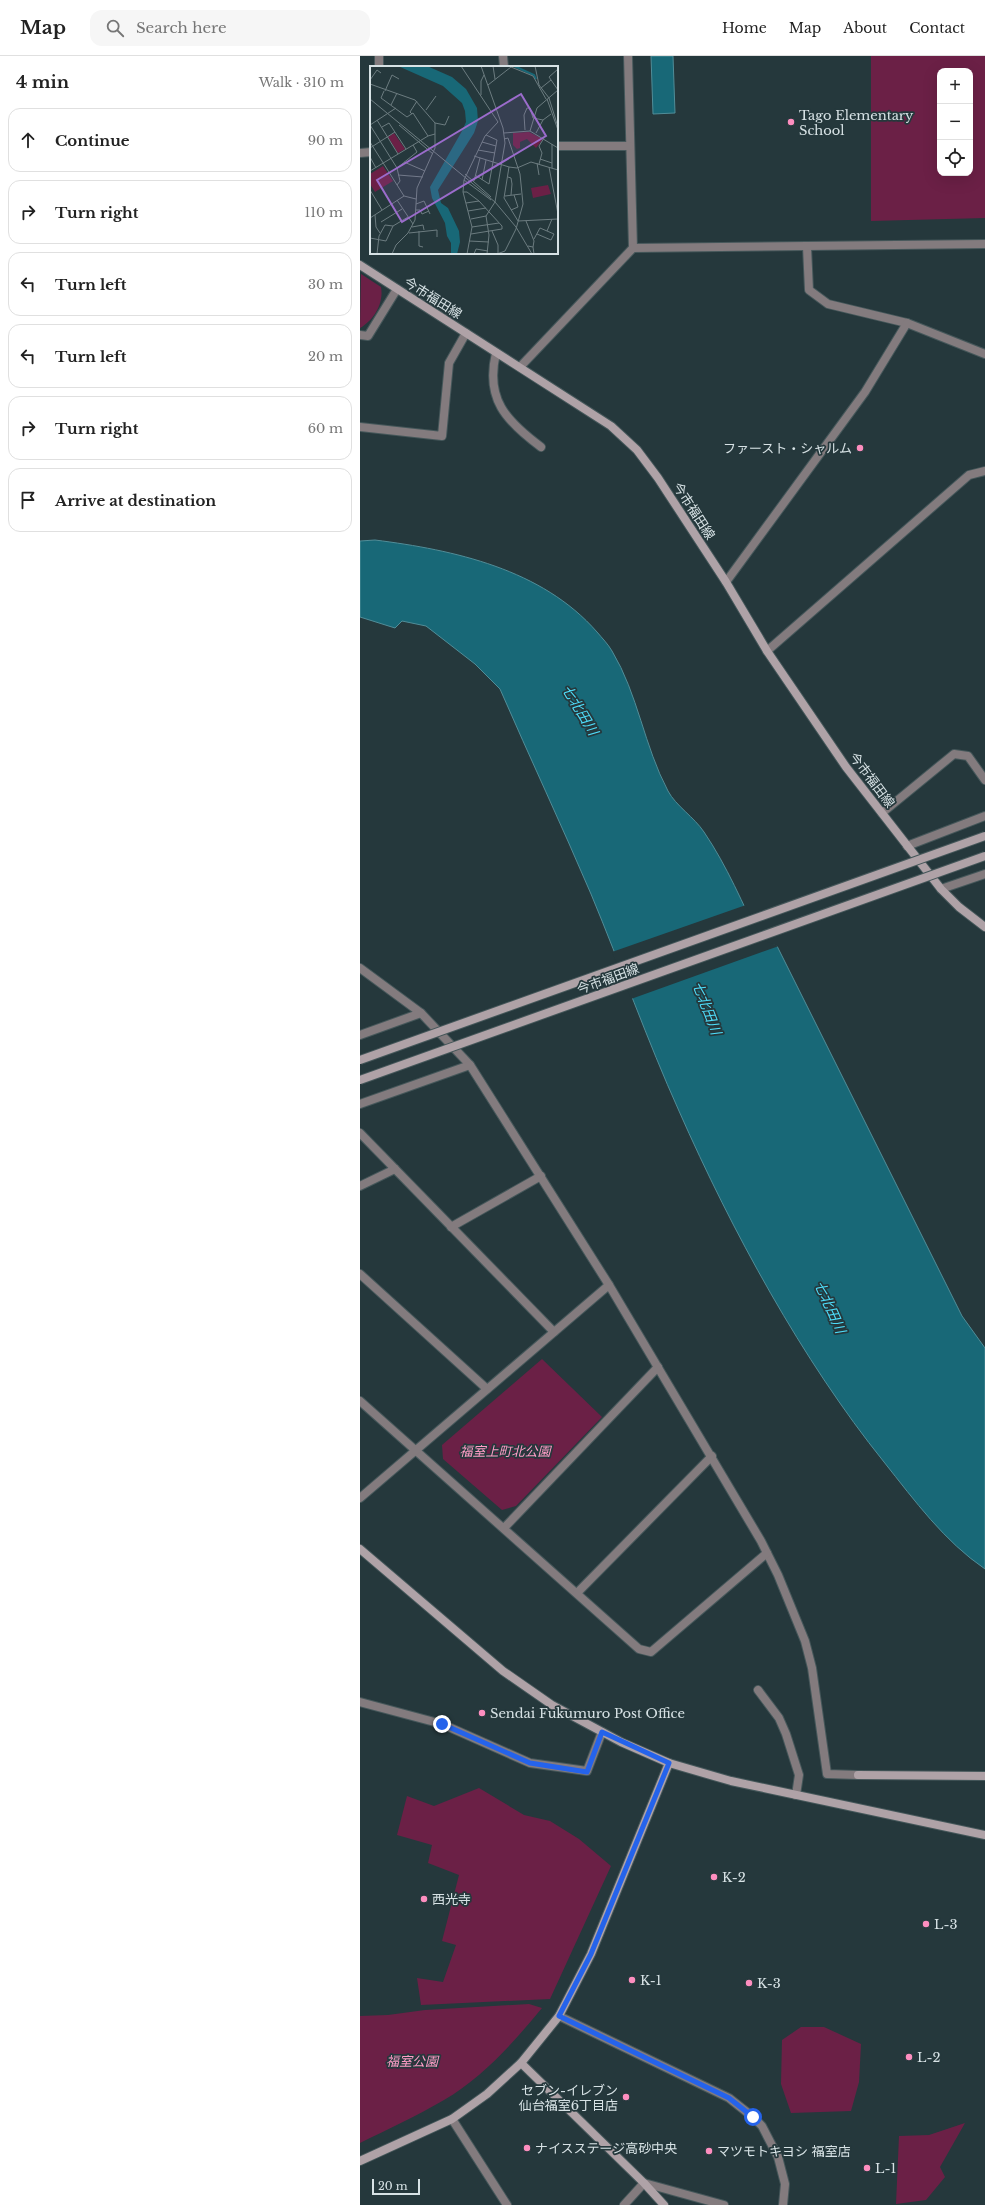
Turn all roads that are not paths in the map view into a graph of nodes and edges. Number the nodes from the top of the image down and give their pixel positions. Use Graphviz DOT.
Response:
graph roads {
  1 [pos="628,56"];
  2 [pos="558,146"];
  3 [pos="629,146"];
  4 [pos="370,152"];
  5 [pos="360,153"];
  6 [pos="985,244"];
  7 [pos="807,247"];
  8 [pos="633,248"];
  9 [pos="360,265"];
  10 [pos="397,289"];
  11 [pos="907,323"];
  12 [pos="466,333"];
  13 [pos="360,335"];
  14 [pos="496,353"];
  15 [pos="985,354"];
  16 [pos="520,367"];
  17 [pos="360,427"];
  18 [pos="541,447"];
  19 [pos="985,471"];
  20 [pos="726,582"];
  21 [pos="767,651"];
  22 [pos="985,780"];
  23 [pos="882,813"];
  24 [pos="985,816"];
  25 [pos="985,836"];
  26 [pos="907,846"];
  27 [pos="985,856"];
  28 [pos="985,874"];
  29 [pos="942,889"];
  30 [pos="985,927"];
  31 [pos="360,968"];
  32 [pos="421,1013"];
  33 [pos="360,1035"];
  34 [pos="360,1060"];
  35 [pos="470,1065"];
  36 [pos="360,1080"];
  37 [pos="360,1104"];
  38 [pos="360,1133"];
  39 [pos="395,1169"];
  40 [pos="541,1176"];
  41 [pos="360,1186"];
  42 [pos="452,1227"];
  43 [pos="360,1274"];
  44 [pos="609,1285"];
  45 [pos="554,1332"];
  46 [pos="658,1367"];
  47 [pos="487,1389"];
  48 [pos="360,1400"];
  49 [pos="416,1450"];
  50 [pos="712,1456"];
  51 [pos="360,1498"];
  52 [pos="504,1528"];
  53 [pos="360,1549"];
  54 [pos="767,1553"];
  55 [pos="577,1593"];
  56 [pos="758,1690"];
  57 [pos="360,1702"];
  58 [pos="602,1732"];
  59 [pos="669,1763"];
  60 [pos="858,1775"];
  61 [pos="985,1776"];
  62 [pos="796,1795"];
  63 [pos="985,1835"];
  64 [pos="559,2016"];
  65 [pos="521,2064"];
  66 [pos="452,2118"];
  67 [pos="360,2161"];
  68 [pos="644,2183"];
  69 [pos="507,2205"];
  70 [pos="624,2205"];
  71 [pos="664,2205"];
  72 [pos="724,2205"];
  73 [pos="783,2205"];
  1 -- 3 [label="street"];
  2 -- 3 [label="street"];
  3 -- 8 [label="street"];
  4 -- 5 [label="street"];
  6 -- 7 [label="street"];
  7 -- 8 [label="street"];
  7 -- 11 [label="street"];
  8 -- 16 [label="street"];
  9 -- 10 [label="main road, 今市福田線"];
  10 -- 12 [label="main road, 今市福田線"];
  10 -- 13 [label="street"];
  11 -- 15 [label="street"];
  11 -- 20 [label="street"];
  12 -- 14 [label="main road, 今市福田線"];
  12 -- 17 [label="street"];
  14 -- 16 [label="main road, 今市福田線"];
  14 -- 18 [label="street"];
  16 -- 20 [label="main road, 今市福田線"];
  19 -- 21 [label="street"];
  20 -- 21 [label="main road, 今市福田線"];
  21 -- 23 [label="main road, 今市福田線"];
  22 -- 23 [label="street"];
  23 -- 26 [label="main road, 今市福田線"];
  24 -- 26 [label="street"];
  25 -- 34 [label="main road, 今市福田線, bridge"];
  26 -- 29 [label="main road, 今市福田線"];
  27 -- 36 [label="main road, 今市福田線, bridge"];
  28 -- 29 [label="street"];
  29 -- 30 [label="main road, 今市福田線"];
  31 -- 32 [label="street"];
  32 -- 33 [label="street"];
  32 -- 35 [label="street"];
  35 -- 37 [label="street"];
  35 -- 40 [label="street"];
  38 -- 39 [label="street"];
  39 -- 41 [label="street"];
  39 -- 42 [label="street"];
  40 -- 42 [label="street"];
  40 -- 44 [label="street"];
  42 -- 45 [label="street"];
  43 -- 47 [label="street"];
  44 -- 45 [label="street"];
  44 -- 46 [label="street"];
  45 -- 47 [label="street"];
  46 -- 50 [label="street"];
  46 -- 52 [label="street"];
  47 -- 49 [label="street"];
  48 -- 49 [label="street"];
  49 -- 51 [label="street"];
  49 -- 52 [label="street"];
  50 -- 54 [label="street"];
  50 -- 55 [label="street"];
  52 -- 55 [label="street"];
  53 -- 58 [label="main road"];
  54 -- 55 [label="street"];
  54 -- 60 [label="street"];
  56 -- 62 [label="street"];
  57 -- 58 [label="street"];
  58 -- 59 [label="main road"];
  59 -- 62 [label="main road"];
  59 -- 64 [label="main road"];
  60 -- 61 [label="main road"];
  62 -- 63 [label="main road"];
  64 -- 65 [label="main road"];
  64 -- 73 [label="street"];
  65 -- 66 [label="main road"];
  65 -- 68 [label="main road"];
  66 -- 67 [label="main road"];
  66 -- 69 [label="street"];
  68 -- 70 [label="street"];
  68 -- 71 [label="main road"];
  68 -- 72 [label="street"];
}
